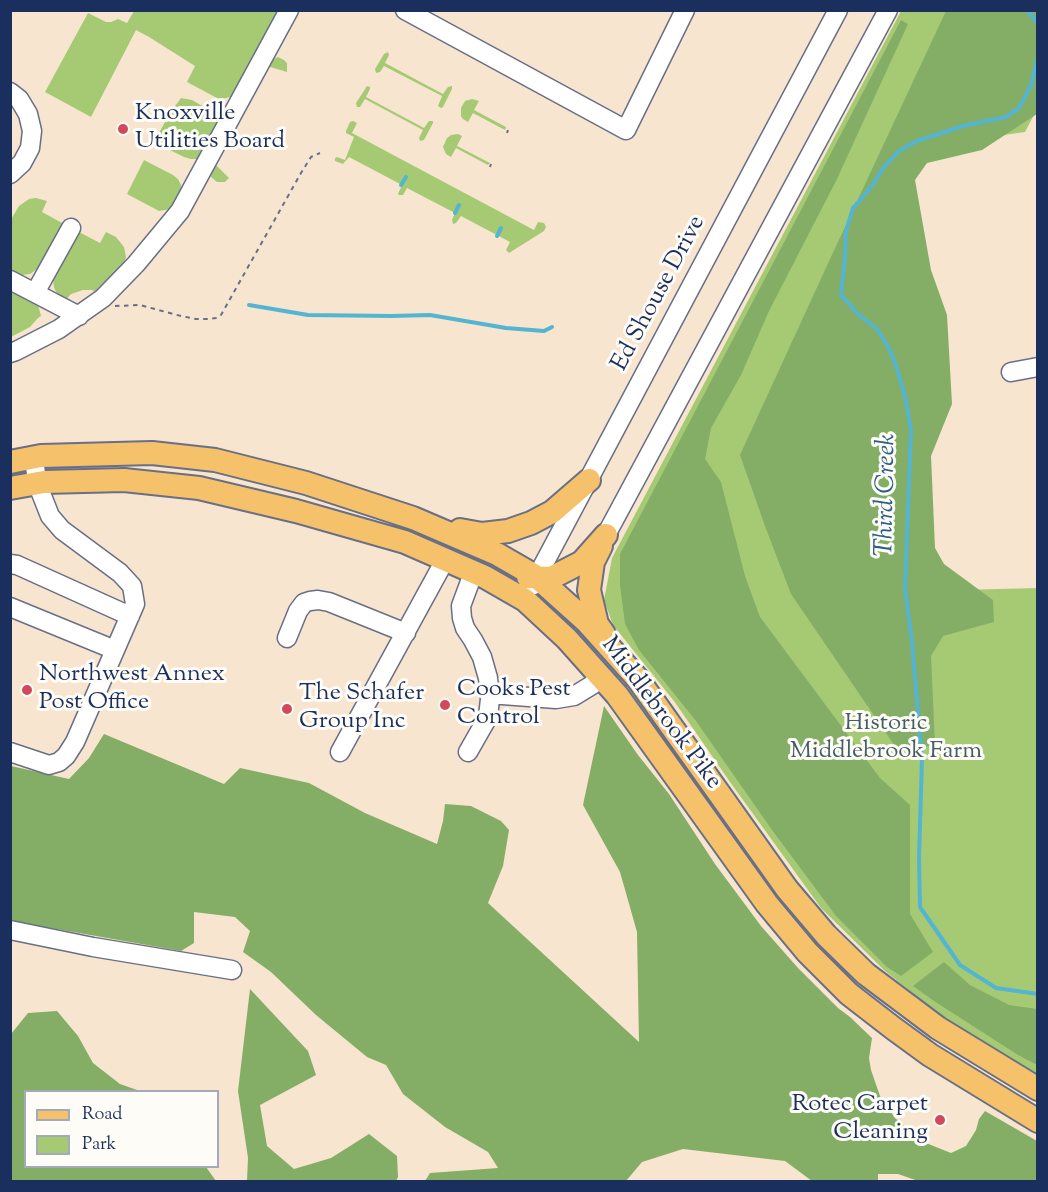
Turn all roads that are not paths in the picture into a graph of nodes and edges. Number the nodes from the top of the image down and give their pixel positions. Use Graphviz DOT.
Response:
graph roads {
  1 [pos="289,10"];
  2 [pos="405,10"];
  3 [pos="685,10"];
  4 [pos="838,10"];
  5 [pos="888,10"];
  6 [pos="10,92"];
  7 [pos="10,174"];
  8 [pos="71,228"];
  9 [pos="10,280"];
  10 [pos="35,293"];
  11 [pos="79,316"];
  12 [pos="10,353"];
  13 [pos="1038,367"];
  14 [pos="1011,372"];
  15 [pos="34,457"];
  16 [pos="10,462"];
  17 [pos="124,480"];
  18 [pos="589,480"];
  19 [pos="37,483"];
  20 [pos="10,488"];
  21 [pos="423,522"];
  22 [pos="606,536"];
  23 [pos="445,560"];
  24 [pos="10,564"];
  25 [pos="470,571"];
  26 [pos="537,577"];
  27 [pos="525,600"];
  28 [pos="10,607"];
  29 [pos="130,616"];
  30 [pos="406,633"];
  31 [pos="287,638"];
  32 [pos="115,650"];
  33 [pos="599,675"];
  34 [pos="637,678"];
  35 [pos="489,694"];
  36 [pos="10,752"];
  37 [pos="340,752"];
  38 [pos="468,752"];
  39 [pos="10,930"];
  40 [pos="232,970"];
  41 [pos="1038,1089"];
  42 [pos="1038,1121"];
  1 -- 11 [label="street"];
  2 -- 3 [label="street"];
  4 -- 18 [label="street, Ed Shouse Drive"];
  5 -- 22 [label="street"];
  6 -- 7 [label="street"];
  8 -- 10 [label="street"];
  9 -- 10 [label="street"];
  10 -- 11 [label="street"];
  11 -- 12 [label="street"];
  13 -- 14 [label="street"];
  15 -- 16 [label="main road, Middlebrook Pike"];
  15 -- 19 [label="street"];
  15 -- 21 [label="main road, Middlebrook Pike"];
  17 -- 19 [label="main road, Middlebrook Pike"];
  17 -- 23 [label="main road, Middlebrook Pike"];
  17 -- 26 [label="main road"];
  18 -- 21 [label="main road"];
  18 -- 26 [label="street, Ed Shouse Drive"];
  19 -- 20 [label="main road, Middlebrook Pike"];
  19 -- 29 [label="street"];
  21 -- 26 [label="main road, Middlebrook Pike"];
  22 -- 26 [label="main road"];
  22 -- 34 [label="main road"];
  23 -- 25 [label="main road, Middlebrook Pike"];
  23 -- 30 [label="street"];
  24 -- 29 [label="street"];
  25 -- 27 [label="main road, Middlebrook Pike"];
  25 -- 35 [label="street"];
  26 -- 27 [label="street, Ed Shouse Drive"];
  26 -- 34 [label="main road, Middlebrook Pike"];
  27 -- 33 [label="main road, Middlebrook Pike"];
  28 -- 32 [label="street"];
  29 -- 32 [label="street"];
  30 -- 31 [label="street"];
  30 -- 37 [label="street"];
  32 -- 36 [label="street"];
  33 -- 35 [label="street"];
  33 -- 42 [label="main road, Middlebrook Pike"];
  34 -- 41 [label="main road, Middlebrook Pike"];
  35 -- 38 [label="street"];
  39 -- 40 [label="street"];
}
